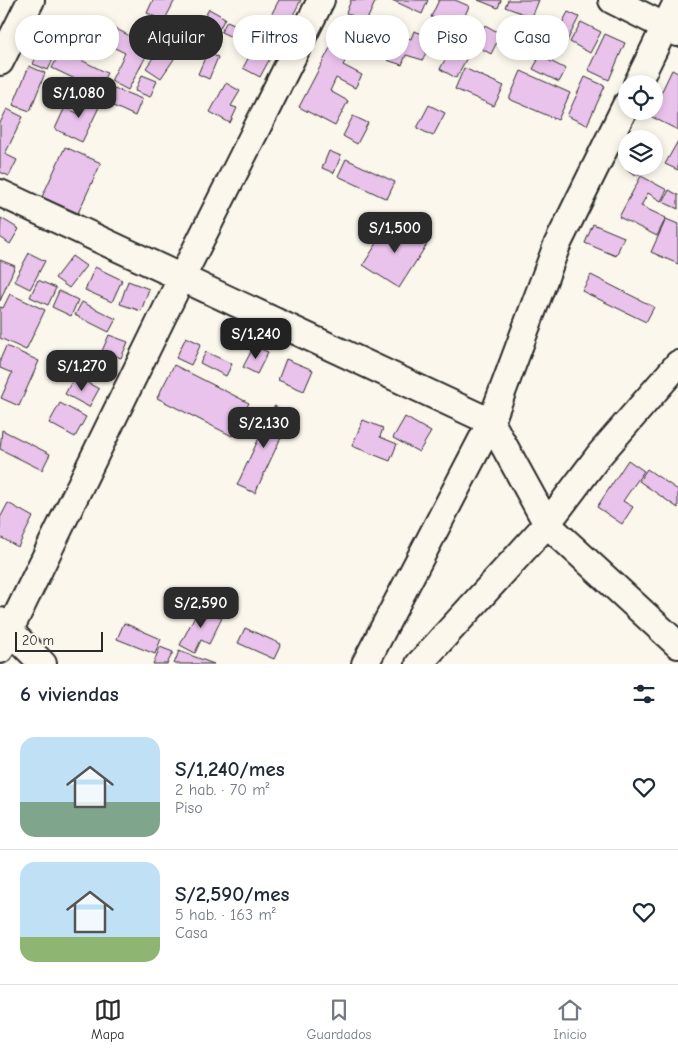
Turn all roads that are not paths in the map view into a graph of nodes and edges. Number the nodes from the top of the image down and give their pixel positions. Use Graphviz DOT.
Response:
graph roads {
  1 [pos="31,0"];
  2 [pos="322,0"];
  3 [pos="612,0"];
  4 [pos="678,0"];
  5 [pos="672,29"];
  6 [pos="0,62"];
  7 [pos="643,75"];
  8 [pos="618,120"];
  9 [pos="0,193"];
  10 [pos="182,278"];
  11 [pos="678,364"];
  12 [pos="490,422"];
  13 [pos="546,524"];
  14 [pos="4,634"];
  15 [pos="678,645"];
  16 [pos="43,664"];
  17 [pos="365,664"];
  18 [pos="419,664"];
  1 -- 6 [label="street"];
  2 -- 10 [label="street"];
  3 -- 5 [label="street"];
  4 -- 5 [label="street"];
  5 -- 7 [label="street"];
  8 -- 12 [label="street"];
  9 -- 10 [label="street"];
  10 -- 12 [label="street"];
  10 -- 14 [label="street"];
  11 -- 13 [label="street"];
  12 -- 13 [label="street"];
  12 -- 17 [label="street"];
  13 -- 15 [label="street"];
  13 -- 18 [label="street"];
  14 -- 16 [label="street"];
}
